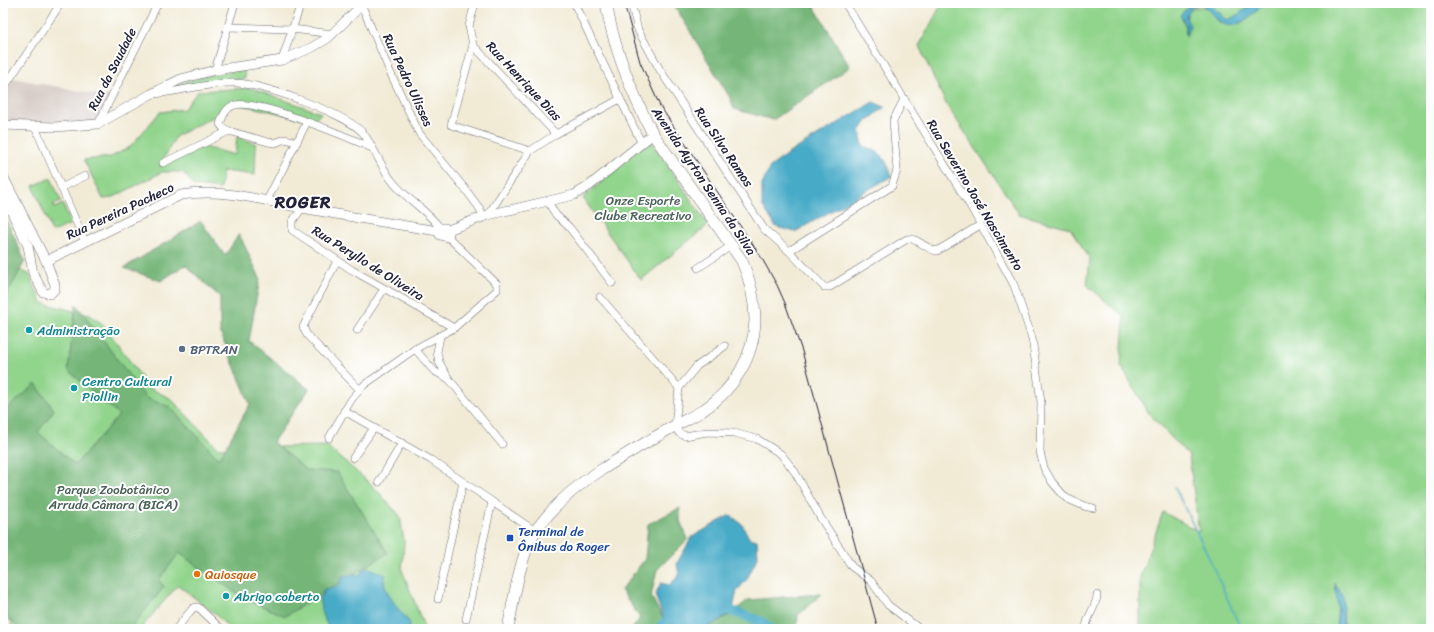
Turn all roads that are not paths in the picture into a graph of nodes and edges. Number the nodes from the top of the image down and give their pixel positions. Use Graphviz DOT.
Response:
graph roads {
  1 [pos="61,3"];
  2 [pos="158,3"];
  3 [pos="235,3"];
  4 [pos="301,3"];
  5 [pos="475,3"];
  6 [pos="574,3"];
  7 [pos="606,3"];
  8 [pos="631,3"];
  9 [pos="845,3"];
  10 [pos="361,4"];
  11 [pos="228,27"];
  12 [pos="292,29"];
  13 [pos="335,32"];
  14 [pos="473,45"];
  15 [pos="282,60"];
  16 [pos="214,70"];
  17 [pos="3,89"];
  18 [pos="151,94"];
  19 [pos="620,99"];
  20 [pos="904,99"];
  21 [pos="308,122"];
  22 [pos="98,124"];
  23 [pos="3,125"];
  24 [pos="35,127"];
  25 [pos="229,131"];
  26 [pos="556,134"];
  27 [pos="653,134"];
  28 [pos="297,142"];
  29 [pos="640,142"];
  30 [pos="372,148"];
  31 [pos="530,151"];
  32 [pos="163,163"];
  33 [pos="3,176"];
  34 [pos="85,176"];
  35 [pos="61,188"];
  36 [pos="3,194"];
  37 [pos="267,200"];
  38 [pos="548,202"];
  39 [pos="302,208"];
  40 [pos="486,216"];
  41 [pos="980,225"];
  42 [pos="444,232"];
  43 [pos="85,242"];
  44 [pos="731,246"];
  45 [pos="789,251"];
  46 [pos="337,260"];
  47 [pos="46,261"];
  48 [pos="698,268"];
  49 [pos="612,283"];
  50 [pos="384,290"];
  51 [pos="600,298"];
  52 [pos="454,328"];
  53 [pos="356,330"];
  54 [pos="440,336"];
  55 [pos="725,346"];
  56 [pos="415,349"];
  57 [pos="449,379"];
  58 [pos="679,388"];
  59 [pos="359,390"];
  60 [pos="344,411"];
  61 [pos="675,426"];
  62 [pos="374,428"];
  63 [pos="328,438"];
  64 [pos="402,443"];
  65 [pos="502,444"];
  66 [pos="353,458"];
  67 [pos="379,482"];
  68 [pos="464,482"];
  69 [pos="492,502"];
  70 [pos="1093,508"];
  71 [pos="535,531"];
  72 [pos="1097,595"];
  73 [pos="438,599"];
  74 [pos="466,619"];
  75 [pos="176,629"];
  76 [pos="221,629"];
  77 [pos="508,629"];
  78 [pos="920,629"];
  79 [pos="1086,629"];
  1 -- 17 [label="street"];
  2 -- 22 [label="street, Rua da Saudade"];
  3 -- 11 [label="street"];
  4 -- 12 [label="street"];
  5 -- 14 [label="street"];
  6 -- 19 [label="street"];
  7 -- 27 [label="main road, Avenida Ayrton Senna da Silva"];
  8 -- 45 [label="street, Rua Silva Ramos"];
  9 -- 20 [label="street, Rua Severino José Nascimento"];
  10 -- 13 [label="street"];
  10 -- 40 [label="street, Rua Pedro Ulisses"];
  11 -- 12 [label="street"];
  11 -- 16 [label="street"];
  12 -- 13 [label="street"];
  12 -- 15 [label="street"];
  13 -- 15 [label="street"];
  14 -- 26 [label="street, Rua Henrique Dias"];
  14 -- 31 [label="street"];
  15 -- 16 [label="street"];
  16 -- 18 [label="street"];
  18 -- 22 [label="street"];
  18 -- 30 [label="street"];
  19 -- 26 [label="street"];
  19 -- 29 [label="street"];
  20 -- 41 [label="street, Rua Severino José Nascimento"];
  20 -- 45 [label="street"];
  21 -- 25 [label="street"];
  21 -- 28 [label="street"];
  21 -- 30 [label="street"];
  22 -- 24 [label="street"];
  23 -- 24 [label="street"];
  24 -- 35 [label="street"];
  25 -- 28 [label="street"];
  25 -- 32 [label="street"];
  26 -- 31 [label="street"];
  27 -- 29 [label="street"];
  27 -- 44 [label="main road, Avenida Ayrton Senna da Silva"];
  28 -- 37 [label="street"];
  29 -- 38 [label="street"];
  30 -- 42 [label="street"];
  31 -- 40 [label="street"];
  33 -- 47 [label="street"];
  34 -- 35 [label="street"];
  35 -- 43 [label="street"];
  36 -- 47 [label="street"];
  37 -- 39 [label="street, Rua Pereira Pacheco"];
  37 -- 43 [label="street, Rua Pereira Pacheco"];
  38 -- 40 [label="street"];
  38 -- 49 [label="street"];
  39 -- 42 [label="street, Rua Pereira Pacheco"];
  39 -- 46 [label="street, Rua Peryllo de Oliveira"];
  40 -- 42 [label="street"];
  41 -- 45 [label="street, Rua Silva Ramos"];
  41 -- 70 [label="street, Rua Severino José Nascimento"];
  42 -- 52 [label="street"];
  43 -- 47 [label="street, Rua Pereira Pacheco"];
  44 -- 48 [label="street"];
  44 -- 61 [label="main road, Avenida Ayrton Senna da Silva"];
  46 -- 50 [label="street, Rua Peryllo de Oliveira"];
  46 -- 59 [label="street"];
  50 -- 52 [label="street, Rua Peryllo de Oliveira"];
  50 -- 53 [label="street"];
  51 -- 58 [label="street"];
  52 -- 54 [label="street"];
  54 -- 56 [label="street"];
  54 -- 57 [label="street"];
  55 -- 58 [label="street"];
  56 -- 57 [label="street"];
  56 -- 59 [label="street"];
  57 -- 65 [label="street"];
  58 -- 61 [label="street"];
  59 -- 60 [label="street"];
  60 -- 62 [label="street"];
  60 -- 63 [label="street"];
  61 -- 71 [label="main road, Avenida Ayrton Senna da Silva"];
  61 -- 78 [label="street"];
  62 -- 64 [label="street"];
  62 -- 66 [label="street"];
  64 -- 67 [label="street"];
  64 -- 68 [label="street"];
  68 -- 69 [label="street"];
  68 -- 73 [label="street"];
  69 -- 71 [label="street"];
  69 -- 74 [label="street"];
  71 -- 77 [label="main road, Avenida Ayrton Senna da Silva"];
  72 -- 79 [label="street"];
  75 -- 76 [label="street"];
}
